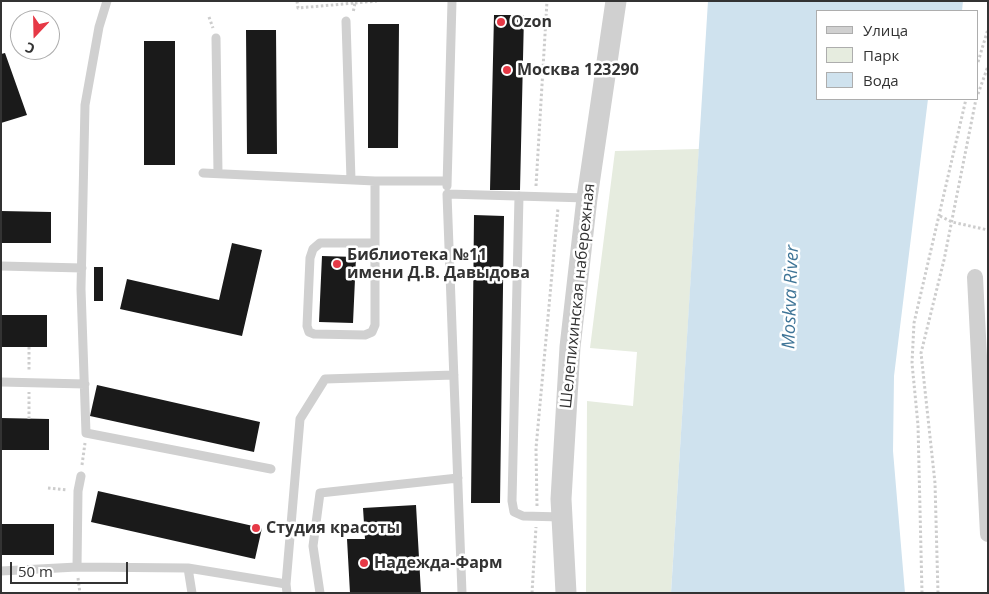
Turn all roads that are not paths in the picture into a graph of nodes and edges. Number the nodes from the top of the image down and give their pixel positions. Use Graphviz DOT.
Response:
graph roads {
  1 [pos="107,1"];
  2 [pos="452,1"];
  3 [pos="616,1"];
  4 [pos="346,21"];
  5 [pos="216,38"];
  6 [pos="203,172"];
  7 [pos="218,173"];
  8 [pos="351,180"];
  9 [pos="375,181"];
  10 [pos="447,181"];
  11 [pos="447,194"];
  12 [pos="519,196"];
  13 [pos="587,198"];
  14 [pos="375,243"];
  15 [pos="1,266"];
  16 [pos="82,268"];
  17 [pos="975,277"];
  18 [pos="454,375"];
  19 [pos="1,382"];
  20 [pos="84,384"];
  21 [pos="985,441"];
  22 [pos="271,469"];
  23 [pos="81,476"];
  24 [pos="458,478"];
  25 [pos="562,517"];
  26 [pos="988,534"];
  27 [pos="77,567"];
  28 [pos="188,568"];
  29 [pos="1,571"];
  30 [pos="287,588"];
  31 [pos="192,593"];
  32 [pos="320,593"];
  33 [pos="462,593"];
  34 [pos="566,593"];
  1 -- 16 [label="lane"];
  2 -- 10 [label="lane"];
  3 -- 13 [label="street, Шелепихинская набережная"];
  4 -- 8 [label="lane"];
  5 -- 7 [label="lane"];
  6 -- 7 [label="lane"];
  7 -- 8 [label="lane"];
  8 -- 9 [label="lane"];
  9 -- 10 [label="lane"];
  9 -- 14 [label="lane"];
  10 -- 11 [label="lane"];
  11 -- 12 [label="lane"];
  11 -- 18 [label="lane"];
  12 -- 13 [label="lane"];
  12 -- 25 [label="lane"];
  13 -- 25 [label="street, Шелепихинская набережная"];
  14 -- 14 [label="lane"];
  15 -- 16 [label="lane"];
  16 -- 20 [label="lane"];
  17 -- 21 [label="street"];
  18 -- 24 [label="lane"];
  18 -- 30 [label="lane"];
  19 -- 20 [label="lane"];
  20 -- 22 [label="lane"];
  21 -- 26 [label="street"];
  23 -- 27 [label="lane"];
  24 -- 32 [label="lane"];
  24 -- 33 [label="lane"];
  25 -- 34 [label="street, Шелепихинская набережная"];
  27 -- 28 [label="lane"];
  27 -- 29 [label="lane"];
  28 -- 30 [label="lane"];
  28 -- 31 [label="lane"];
}
